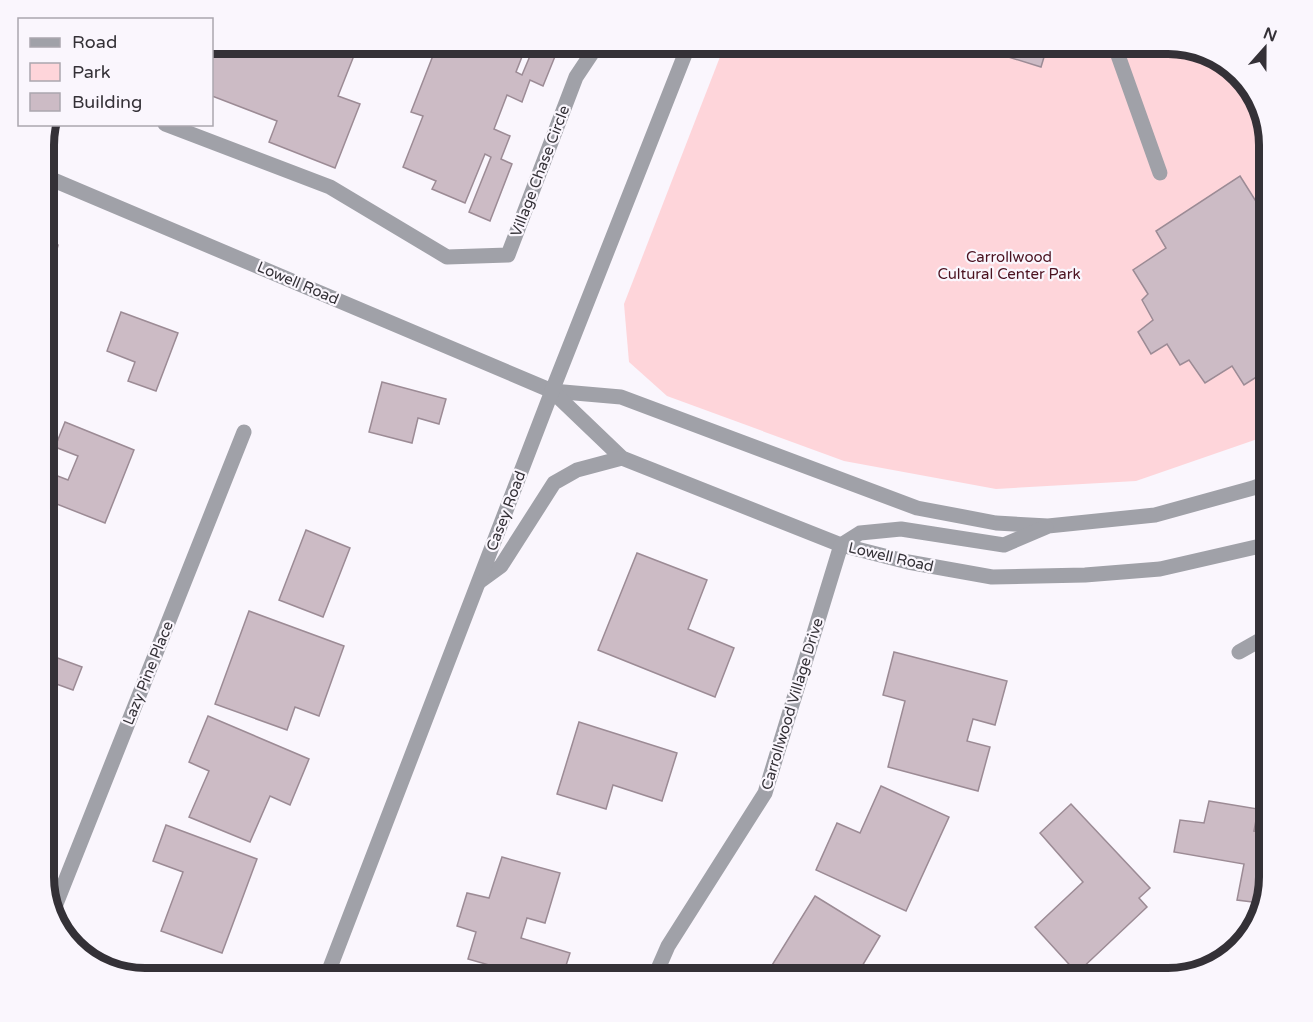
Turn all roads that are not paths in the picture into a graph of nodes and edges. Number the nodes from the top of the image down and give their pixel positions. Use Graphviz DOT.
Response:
graph roads {
  1 [pos="591,54"];
  2 [pos="685,54"];
  3 [pos="1118,54"];
  4 [pos="170,126"];
  5 [pos="1160,173"];
  6 [pos="54,180"];
  7 [pos="552,391"];
  8 [pos="244,432"];
  9 [pos="622,458"];
  10 [pos="1259,486"];
  11 [pos="1048,526"];
  12 [pos="841,545"];
  13 [pos="1259,546"];
  14 [pos="479,582"];
  15 [pos="1259,641"];
  16 [pos="1239,652"];
  17 [pos="57,901"];
  18 [pos="330,968"];
  19 [pos="658,968"];
  1 -- 4 [label="street, Village Chase Circle"];
  2 -- 7 [label="street, Casey Road"];
  3 -- 5 [label="street"];
  6 -- 7 [label="street, Lowell Road"];
  7 -- 9 [label="street, Lowell Road"];
  7 -- 11 [label="street, Lowell Road"];
  7 -- 14 [label="street, Casey Road"];
  8 -- 17 [label="street, Lazy Pine Place"];
  9 -- 12 [label="street, Lowell Road"];
  9 -- 14 [label="street"];
  10 -- 11 [label="street, Lowell Road"];
  11 -- 12 [label="street"];
  12 -- 13 [label="street, Lowell Road"];
  12 -- 19 [label="street, Carrollwood Village Drive"];
  14 -- 18 [label="street, Casey Road"];
  15 -- 16 [label="street"];
}
